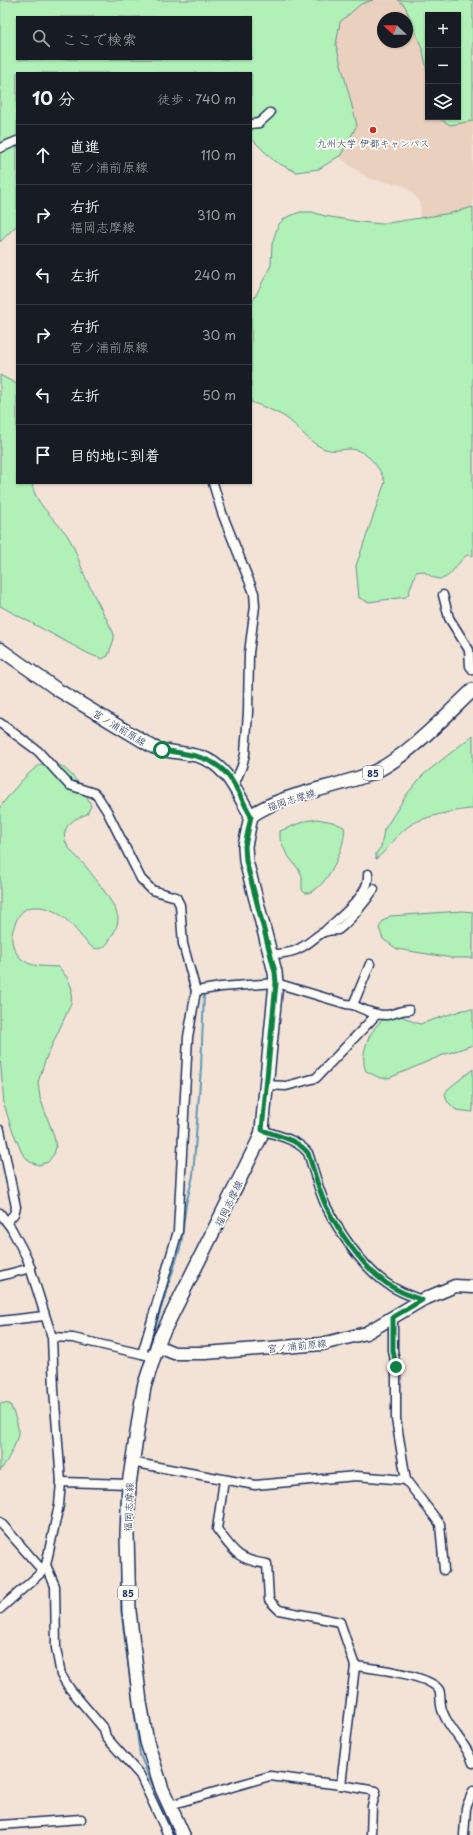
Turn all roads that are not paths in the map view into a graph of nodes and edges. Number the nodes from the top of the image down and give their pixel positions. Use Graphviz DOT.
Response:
graph roads {
  1 [pos="270,113"];
  2 [pos="252,124"];
  3 [pos="16,141"];
  4 [pos="0,148"];
  5 [pos="212,484"];
  6 [pos="443,595"];
  7 [pos="1,651"];
  8 [pos="473,670"];
  9 [pos="473,690"];
  10 [pos="0,723"];
  11 [pos="234,786"];
  12 [pos="251,816"];
  13 [pos="368,874"];
  14 [pos="374,889"];
  15 [pos="326,930"];
  16 [pos="271,954"];
  17 [pos="370,964"];
  18 [pos="276,983"];
  19 [pos="196,991"];
  20 [pos="353,1005"];
  21 [pos="409,1010"];
  22 [pos="377,1014"];
  23 [pos="266,1085"];
  24 [pos="0,1130"];
  25 [pos="262,1130"];
  26 [pos="0,1213"];
  27 [pos="7,1222"];
  28 [pos="31,1268"];
  29 [pos="0,1276"];
  30 [pos="473,1287"];
  31 [pos="422,1300"];
  32 [pos="44,1316"];
  33 [pos="393,1317"];
  34 [pos="0,1321"];
  35 [pos="52,1337"];
  36 [pos="151,1353"];
  37 [pos="131,1462"];
  38 [pos="224,1480"];
  39 [pos="406,1480"];
  40 [pos="61,1482"];
  41 [pos="124,1484"];
  42 [pos="0,1522"];
  43 [pos="45,1568"];
  44 [pos="444,1570"];
  45 [pos="0,1609"];
  46 [pos="355,1666"];
  47 [pos="473,1763"];
  48 [pos="341,1785"];
  49 [pos="473,1791"];
  50 [pos="170,1805"];
  51 [pos="81,1819"];
  52 [pos="0,1825"];
  53 [pos="168,1835"];
  54 [pos="183,1835"];
  55 [pos="371,1835"];
  56 [pos="464,1835"];
  1 -- 2 [label="street"];
  3 -- 4 [label="street"];
  5 -- 11 [label="street"];
  6 -- 8 [label="street"];
  7 -- 11 [label="main road, 宮ノ浦前原線"];
  9 -- 12 [label="main road, 福岡志摩線 / 85"];
  10 -- 19 [label="street"];
  11 -- 12 [label="main road, 宮ノ浦前原線"];
  12 -- 16 [label="main road, 福岡志摩線 / 85"];
  13 -- 15 [label="street"];
  14 -- 15 [label="street"];
  15 -- 16 [label="street"];
  16 -- 18 [label="main road, 福岡志摩線 / 85"];
  17 -- 20 [label="street"];
  18 -- 19 [label="street"];
  18 -- 20 [label="street"];
  18 -- 23 [label="main road, 福岡志摩線 / 85"];
  19 -- 36 [label="street"];
  20 -- 22 [label="street"];
  21 -- 22 [label="street"];
  22 -- 23 [label="street"];
  23 -- 25 [label="main road, 福岡志摩線 / 85"];
  24 -- 27 [label="street"];
  25 -- 31 [label="street"];
  25 -- 36 [label="main road, 福岡志摩線 / 85"];
  26 -- 27 [label="street"];
  27 -- 28 [label="street"];
  28 -- 29 [label="street"];
  28 -- 32 [label="street"];
  30 -- 31 [label="main road, 宮ノ浦前原線"];
  31 -- 33 [label="main road, 宮ノ浦前原線"];
  32 -- 34 [label="street"];
  32 -- 35 [label="street"];
  33 -- 36 [label="main road, 宮ノ浦前原線"];
  33 -- 39 [label="street"];
  35 -- 36 [label="street"];
  35 -- 40 [label="street"];
  36 -- 37 [label="main road, 福岡志摩線 / 85"];
  37 -- 38 [label="street"];
  37 -- 41 [label="main road, 福岡志摩線 / 85"];
  38 -- 39 [label="street"];
  38 -- 46 [label="street"];
  39 -- 44 [label="street"];
  40 -- 41 [label="street"];
  40 -- 43 [label="street"];
  41 -- 50 [label="main road, 福岡志摩線 / 85"];
  42 -- 43 [label="street"];
  43 -- 45 [label="street"];
  43 -- 53 [label="street"];
  46 -- 47 [label="street"];
  46 -- 48 [label="street"];
  48 -- 50 [label="street"];
  48 -- 55 [label="street"];
  49 -- 56 [label="street"];
  50 -- 54 [label="main road, 福岡志摩線 / 85"];
  51 -- 52 [label="street"];
}
